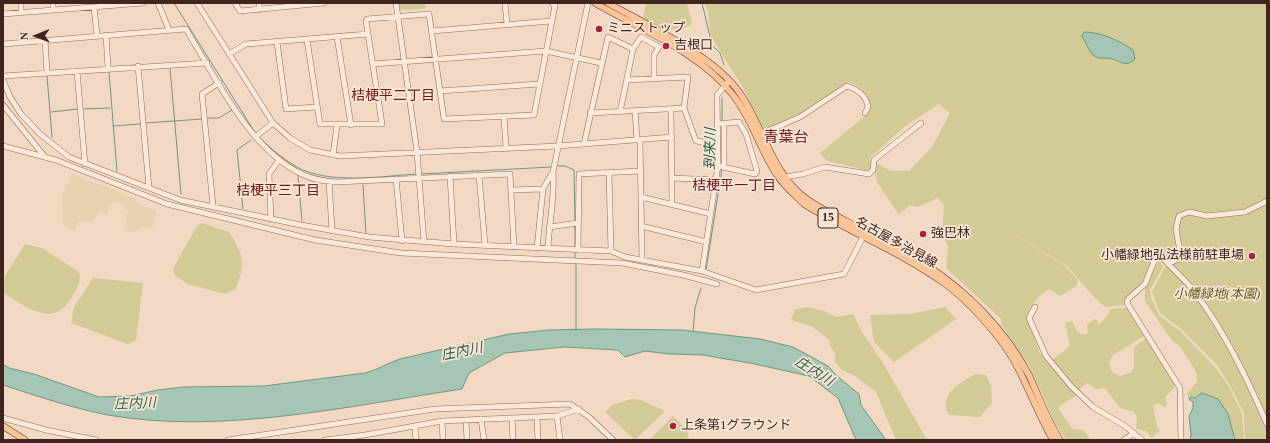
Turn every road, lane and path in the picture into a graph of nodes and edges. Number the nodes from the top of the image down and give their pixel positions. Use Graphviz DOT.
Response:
graph roads {
  1 [pos="21,3"];
  2 [pos="53,3"];
  3 [pos="143,3"];
  4 [pos="158,3"];
  5 [pos="197,3"];
  6 [pos="235,3"];
  7 [pos="258,3"];
  8 [pos="324,3"];
  9 [pos="396,3"];
  10 [pos="505,3"];
  11 [pos="552,3"];
  12 [pos="588,3"];
  13 [pos="595,3"];
  14 [pos="608,3"];
  15 [pos="114,4"];
  16 [pos="83,5"];
  17 [pos="289,5"];
  18 [pos="94,7"];
  19 [pos="53,10"];
  20 [pos="259,10"];
  21 [pos="21,13"];
  22 [pos="3,14"];
  23 [pos="398,16"];
  24 [pos="551,21"];
  25 [pos="507,24"];
  26 [pos="169,30"];
  27 [pos="432,31"];
  28 [pos="368,34"];
  29 [pos="97,35"];
  30 [pos="106,35"];
  31 [pos="337,37"];
  32 [pos="45,40"];
  33 [pos="307,40"];
  34 [pos="277,42"];
  35 [pos="3,44"];
  36 [pos="633,49"];
  37 [pos="546,52"];
  38 [pos="230,54"];
  39 [pos="576,58"];
  40 [pos="436,60"];
  41 [pos="404,62"];
  42 [pos="207,63"];
  43 [pos="601,63"];
  44 [pos="373,64"];
  45 [pos="138,66"];
  46 [pos="108,68"];
  47 [pos="77,71"];
  48 [pos="47,72"];
  49 [pos="3,76"];
  50 [pos="654,78"];
  51 [pos="3,80"];
  52 [pos="627,80"];
  53 [pos="219,83"];
  54 [pos="727,83"];
  55 [pos="539,84"];
  56 [pos="440,91"];
  57 [pos="3,105"];
  58 [pos="317,106"];
  59 [pos="684,108"];
  60 [pos="671,110"];
  61 [pos="635,111"];
  62 [pos="620,112"];
  63 [pos="864,113"];
  64 [pos="590,114"];
  65 [pos="504,117"];
  66 [pos="721,123"];
  67 [pos="921,123"];
  68 [pos="273,124"];
  69 [pos="337,125"];
  70 [pos="351,125"];
  71 [pos="761,134"];
  72 [pos="256,136"];
  73 [pos="672,137"];
  74 [pos="638,140"];
  75 [pos="584,144"];
  76 [pos="718,144"];
  77 [pos="3,146"];
  78 [pos="558,146"];
  79 [pos="506,148"];
  80 [pos="417,152"];
  81 [pos="333,155"];
  82 [pos="45,157"];
  83 [pos="279,160"];
  84 [pos="85,164"];
  85 [pos="722,167"];
  86 [pos="554,169"];
  87 [pos="640,171"];
  88 [pos="609,173"];
  89 [pos="480,174"];
  90 [pos="450,176"];
  91 [pos="785,177"];
  92 [pos="420,178"];
  93 [pos="672,178"];
  94 [pos="396,179"];
  95 [pos="716,180"];
  96 [pos="329,181"];
  97 [pos="149,188"];
  98 [pos="543,189"];
  99 [pos="511,190"];
  100 [pos="641,197"];
  101 [pos="1267,201"];
  102 [pos="672,204"];
  103 [pos="213,206"];
  104 [pos="711,214"];
  105 [pos="271,220"];
  106 [pos="576,223"];
  107 [pos="641,226"];
  108 [pos="549,227"];
  109 [pos="332,232"];
  110 [pos="865,235"];
  111 [pos="402,241"];
  112 [pos="424,242"];
  113 [pos="707,242"];
  114 [pos="454,244"];
  115 [pos="484,245"];
  116 [pos="514,247"];
  117 [pos="537,248"];
  118 [pos="548,248"];
  119 [pos="576,250"];
  120 [pos="611,251"];
  121 [pos="642,260"];
  122 [pos="1168,264"];
  123 [pos="702,271"];
  124 [pos="717,284"];
  125 [pos="1035,307"];
  126 [pos="579,409"];
  127 [pos="557,416"];
  128 [pos="3,418"];
  129 [pos="512,418"];
  130 [pos="536,418"];
  131 [pos="481,419"];
  132 [pos="466,420"];
  133 [pos="442,421"];
  134 [pos="1267,424"];
  135 [pos="3,426"];
  136 [pos="415,426"];
  137 [pos="1134,433"];
  138 [pos="365,438"];
  139 [pos="339,439"];
  140 [pos="25,440"];
  141 [pos="96,440"];
  142 [pos="228,440"];
  143 [pos="325,440"];
  144 [pos="416,440"];
  145 [pos="443,440"];
  146 [pos="467,440"];
  147 [pos="484,440"];
  148 [pos="513,440"];
  149 [pos="538,440"];
  150 [pos="560,440"];
  151 [pos="613,440"];
  152 [pos="1053,440"];
  153 [pos="1060,440"];
  154 [pos="1124,440"];
  155 [pos="1142,440"];
  156 [pos="1181,440"];
  1 -- 21 [label="street"];
  2 -- 19 [label="street"];
  3 -- 15 [label="street"];
  4 -- 26 [label="street"];
  5 -- 38 [label="street"];
  6 -- 20 [label="street"];
  7 -- 20 [label="street"];
  8 -- 17 [label="street"];
  9 -- 23 [label="street"];
  10 -- 25 [label="street"];
  11 -- 24 [label="street"];
  12 -- 39 [label="street"];
  13 -- 54 [label="main road, 名古屋多治見線 / 15"];
  14 -- 54 [label="main road, 名古屋多治見線 / 15"];
  15 -- 18 [label="street"];
  16 -- 18 [label="street"];
  16 -- 19 [label="street"];
  17 -- 20 [label="street"];
  18 -- 29 [label="street"];
  19 -- 21 [label="street"];
  21 -- 22 [label="street"];
  23 -- 27 [label="street"];
  23 -- 28 [label="street"];
  23 -- 41 [label="street"];
  24 -- 25 [label="street"];
  24 -- 37 [label="street"];
  25 -- 27 [label="street"];
  26 -- 30 [label="street"];
  26 -- 42 [label="street"];
  27 -- 40 [label="street"];
  28 -- 31 [label="street"];
  28 -- 44 [label="street"];
  29 -- 30 [label="street"];
  29 -- 32 [label="street"];
  30 -- 46 [label="street"];
  31 -- 33 [label="street"];
  31 -- 70 [label="street"];
  32 -- 35 [label="street"];
  32 -- 48 [label="street"];
  33 -- 34 [label="street"];
  33 -- 58 [label="street"];
  34 -- 38 [label="street"];
  34 -- 58 [label="street"];
  36 -- 43 [label="street"];
  36 -- 50 [label="street"];
  36 -- 52 [label="street"];
  37 -- 39 [label="street"];
  37 -- 40 [label="street"];
  37 -- 55 [label="street"];
  38 -- 68 [label="street"];
  39 -- 43 [label="street"];
  39 -- 78 [label="street"];
  40 -- 41 [label="street"];
  40 -- 56 [label="street"];
  41 -- 44 [label="street"];
  41 -- 80 [label="street"];
  42 -- 45 [label="street"];
  42 -- 53 [label="street"];
  43 -- 64 [label="street"];
  44 -- 70 [label="street"];
  45 -- 46 [label="street"];
  45 -- 97 [label="street"];
  46 -- 47 [label="street"];
  47 -- 48 [label="street"];
  47 -- 84 [label="street"];
  48 -- 49 [label="street"];
  50 -- 52 [label="street"];
  50 -- 59 [label="street"];
  51 -- 84 [label="street"];
  52 -- 62 [label="street"];
  53 -- 72 [label="street"];
  53 -- 103 [label="street"];
  54 -- 66 [label="street"];
  54 -- 71 [label="main road, 名古屋多治見線 / 15"];
  54 -- 110 [label="main road, 名古屋多治見線 / 15"];
  55 -- 56 [label="street"];
  55 -- 65 [label="street"];
  56 -- 65 [label="street"];
  57 -- 82 [label="street"];
  58 -- 69 [label="street"];
  59 -- 60 [label="street"];
  59 -- 76 [label="street"];
  60 -- 61 [label="street"];
  60 -- 73 [label="street"];
  61 -- 62 [label="street"];
  61 -- 74 [label="street"];
  62 -- 64 [label="street"];
  63 -- 71 [label="street"];
  64 -- 75 [label="street"];
  65 -- 79 [label="street"];
  66 -- 76 [label="street"];
  66 -- 85 [label="street"];
  66 -- 85 [label="street"];
  67 -- 91 [label="street"];
  68 -- 72 [label="street"];
  68 -- 81 [label="street"];
  69 -- 70 [label="street"];
  69 -- 81 [label="street"];
  71 -- 91 [label="main road, 名古屋多治見線 / 15"];
  72 -- 83 [label="street"];
  73 -- 74 [label="street"];
  73 -- 93 [label="street"];
  74 -- 75 [label="street"];
  74 -- 87 [label="street"];
  75 -- 78 [label="street"];
  76 -- 85 [label="street"];
  77 -- 82 [label="street"];
  78 -- 79 [label="street"];
  78 -- 86 [label="street"];
  79 -- 80 [label="street"];
  80 -- 81 [label="street"];
  80 -- 92 [label="street"];
  82 -- 124 [label="street"];
  83 -- 96 [label="street"];
  83 -- 105 [label="street"];
  84 -- 97 [label="street"];
  85 -- 95 [label="street"];
  86 -- 98 [label="street"];
  86 -- 108 [label="street"];
  87 -- 88 [label="street"];
  87 -- 100 [label="street"];
  88 -- 106 [label="street"];
  88 -- 120 [label="street"];
  89 -- 90 [label="street"];
  89 -- 99 [label="street"];
  89 -- 115 [label="street"];
  90 -- 92 [label="street"];
  90 -- 114 [label="street"];
  91 -- 110 [label="main road, 名古屋多治見線 / 15"];
  92 -- 94 [label="street"];
  92 -- 112 [label="street"];
  93 -- 95 [label="street"];
  93 -- 102 [label="street"];
  94 -- 96 [label="street"];
  94 -- 111 [label="street"];
  95 -- 104 [label="street"];
  96 -- 109 [label="street"];
  97 -- 103 [label="street"];
  98 -- 99 [label="street"];
  98 -- 117 [label="street"];
  99 -- 116 [label="street"];
  100 -- 102 [label="street"];
  100 -- 107 [label="street"];
  101 -- 122 [label="street"];
  102 -- 104 [label="street"];
  103 -- 105 [label="street"];
  104 -- 113 [label="street"];
  105 -- 109 [label="street"];
  106 -- 108 [label="street"];
  106 -- 119 [label="street"];
  107 -- 113 [label="street"];
  107 -- 121 [label="street"];
  108 -- 118 [label="street"];
  109 -- 111 [label="street"];
  110 -- 123 [label="street"];
  110 -- 152 [label="main road, 名古屋多治見線 / 15"];
  110 -- 153 [label="main road, 名古屋多治見線 / 15"];
  111 -- 112 [label="street"];
  112 -- 114 [label="street"];
  113 -- 123 [label="street"];
  114 -- 115 [label="street"];
  115 -- 116 [label="street"];
  116 -- 117 [label="street"];
  117 -- 118 [label="street"];
  118 -- 119 [label="street"];
  119 -- 120 [label="street"];
  120 -- 121 [label="street"];
  121 -- 123 [label="street"];
  122 -- 134 [label="street"];
  122 -- 156 [label="street"];
  125 -- 137 [label="street"];
  126 -- 127 [label="street"];
  126 -- 142 [label="street"];
  126 -- 151 [label="street"];
  127 -- 130 [label="street"];
  127 -- 150 [label="street"];
  128 -- 141 [label="street"];
  129 -- 130 [label="street"];
  129 -- 131 [label="street"];
  129 -- 148 [label="street"];
  130 -- 149 [label="street"];
  131 -- 132 [label="street"];
  131 -- 147 [label="street"];
  132 -- 133 [label="street"];
  132 -- 146 [label="street"];
  133 -- 136 [label="street"];
  133 -- 145 [label="street"];
  135 -- 140 [label="main road"];
  136 -- 138 [label="street"];
  136 -- 144 [label="street"];
  137 -- 154 [label="street"];
  137 -- 155 [label="street"];
  138 -- 139 [label="street"];
  139 -- 143 [label="street"];
}
